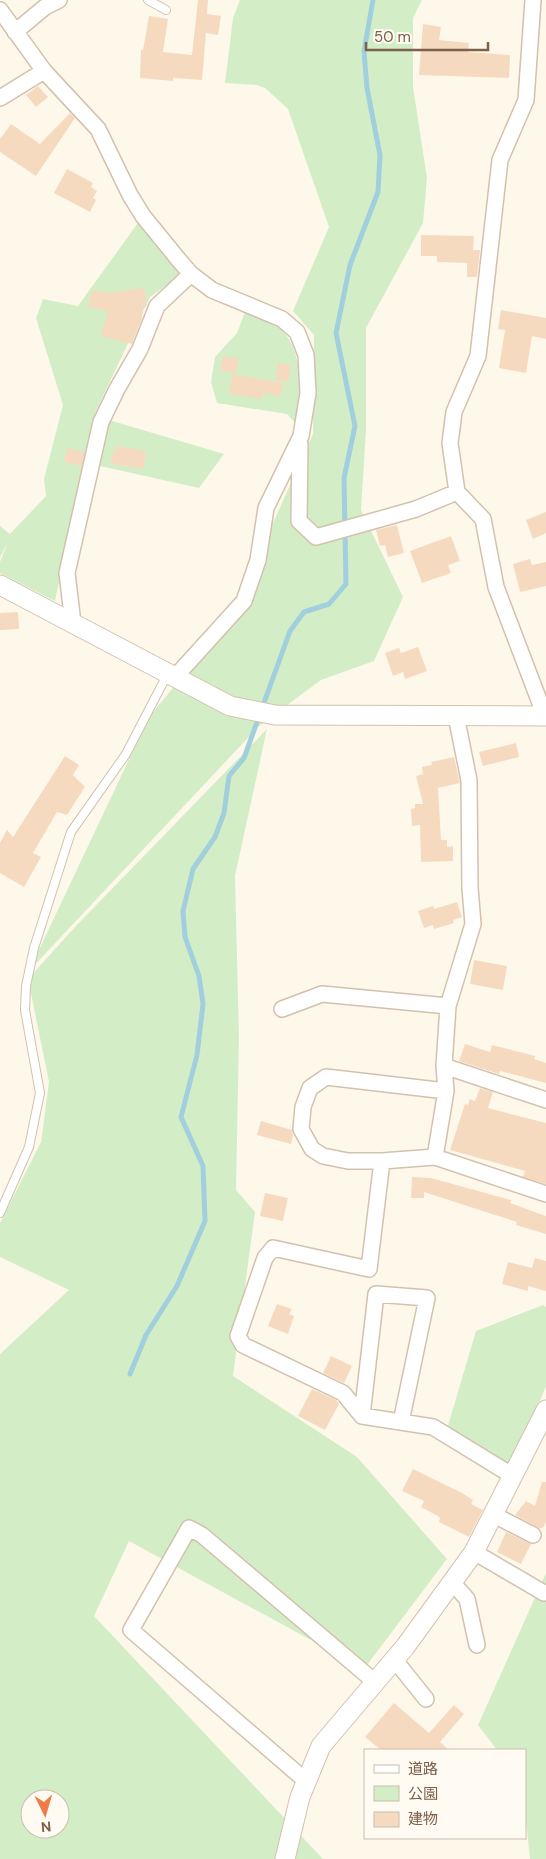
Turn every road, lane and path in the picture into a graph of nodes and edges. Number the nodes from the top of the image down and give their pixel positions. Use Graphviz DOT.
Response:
graph roads {
  1 [pos="59,0"];
  2 [pos="148,0"];
  3 [pos="533,0"];
  4 [pos="0,10"];
  5 [pos="166,10"];
  6 [pos="15,32"];
  7 [pos="44,71"];
  8 [pos="0,98"];
  9 [pos="191,274"];
  10 [pos="301,436"];
  11 [pos="457,492"];
  12 [pos="0,585"];
  13 [pos="73,623"];
  14 [pos="172,674"];
  15 [pos="456,716"];
  16 [pos="546,716"];
  17 [pos="448,1006"];
  18 [pos="282,1009"];
  19 [pos="444,1066"];
  20 [pos="446,1091"];
  21 [pos="546,1100"];
  22 [pos="434,1157"];
  23 [pos="382,1161"];
  24 [pos="546,1194"];
  25 [pos="0,1213"];
  26 [pos="369,1269"];
  27 [pos="376,1294"];
  28 [pos="546,1410"];
  29 [pos="362,1416"];
  30 [pos="401,1422"];
  31 [pos="513,1476"];
  32 [pos="494,1515"];
  33 [pos="534,1535"];
  34 [pos="474,1552"];
  35 [pos="452,1582"];
  36 [pos="544,1593"];
  37 [pos="478,1645"];
  38 [pos="394,1659"];
  39 [pos="375,1682"];
  40 [pos="426,1699"];
  41 [pos="306,1781"];
  42 [pos="285,1859"];
  1 -- 6 [label="street"];
  2 -- 5 [label="lane"];
  3 -- 11 [label="street"];
  4 -- 6 [label="street"];
  6 -- 7 [label="street"];
  7 -- 8 [label="street"];
  7 -- 9 [label="street"];
  9 -- 10 [label="street"];
  9 -- 13 [label="street"];
  10 -- 11 [label="street"];
  10 -- 14 [label="street"];
  11 -- 16 [label="street"];
  12 -- 13 [label="street"];
  13 -- 14 [label="street"];
  14 -- 15 [label="street"];
  14 -- 25 [label="lane"];
  15 -- 16 [label="street"];
  15 -- 17 [label="street"];
  17 -- 18 [label="street"];
  17 -- 19 [label="street"];
  19 -- 20 [label="street"];
  19 -- 21 [label="street"];
  20 -- 22 [label="street"];
  20 -- 23 [label="street"];
  22 -- 23 [label="street"];
  22 -- 24 [label="street"];
  23 -- 26 [label="street"];
  26 -- 27 [label="street"];
  26 -- 29 [label="street"];
  27 -- 29 [label="street"];
  27 -- 30 [label="street"];
  28 -- 31 [label="street"];
  29 -- 30 [label="street"];
  30 -- 31 [label="street"];
  31 -- 32 [label="street"];
  32 -- 33 [label="street"];
  32 -- 34 [label="street"];
  34 -- 35 [label="street"];
  34 -- 36 [label="street"];
  35 -- 37 [label="street"];
  35 -- 38 [label="street"];
  38 -- 39 [label="street"];
  38 -- 40 [label="street"];
  39 -- 41 [label="street"];
  39 -- 41 [label="street"];
  41 -- 42 [label="street"];
}
